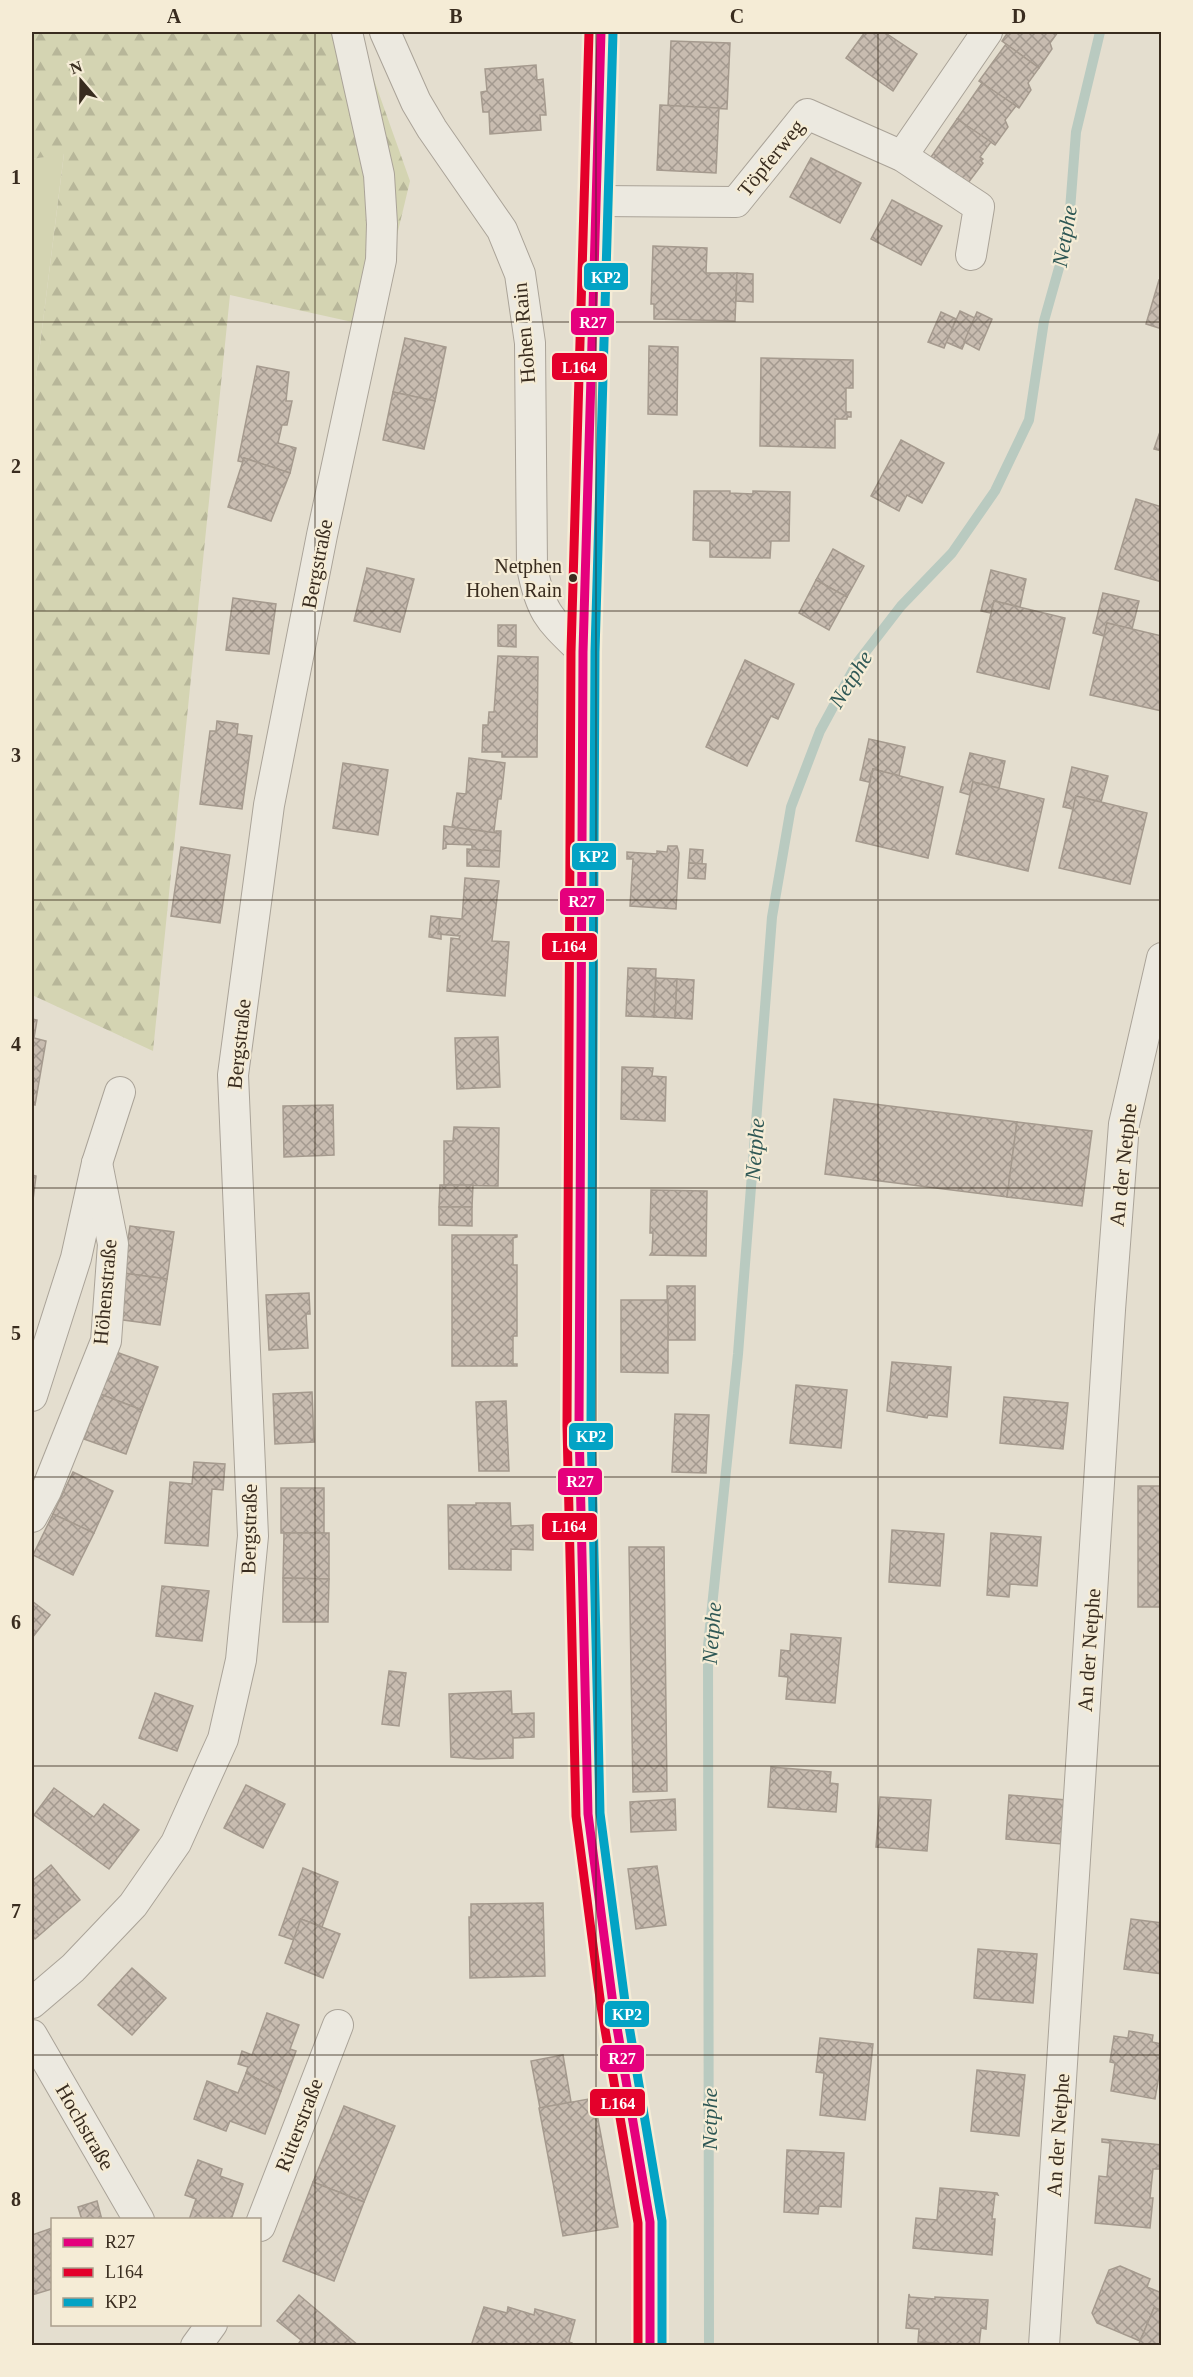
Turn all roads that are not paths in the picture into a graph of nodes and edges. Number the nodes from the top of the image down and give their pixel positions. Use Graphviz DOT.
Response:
graph roads {
  1 [pos="347,32"];
  2 [pos="385,32"];
  3 [pos="601,32"];
  4 [pos="987,32"];
  5 [pos="902,156"];
  6 [pos="596,201"];
  7 [pos="971,255"];
  8 [pos="583,652"];
  9 [pos="1161,958"];
  10 [pos="120,1092"];
  11 [pos="97,1163"];
  12 [pos="32,1396"];
  13 [pos="32,1517"];
  14 [pos="32,2003"];
  15 [pos="338,2025"];
  16 [pos="32,2035"];
  17 [pos="138,2218"];
  18 [pos="261,2223"];
  19 [pos="650,2346"];
  20 [pos="1044,2346"];
  1 -- 14 [label="street, Bergstraße"];
  2 -- 8 [label="street, Hohen Rain"];
  3 -- 6 [label="main road"];
  4 -- 5 [label="street"];
  5 -- 6 [label="street, Töpferweg"];
  5 -- 7 [label="street, Töpferweg"];
  6 -- 8 [label="main road"];
  8 -- 19 [label="main road"];
  9 -- 20 [label="street, An der Netphe"];
  10 -- 11 [label="street, Höhenstraße"];
  11 -- 12 [label="street, Höhenstraße"];
  11 -- 13 [label="street, Höhenstraße"];
  15 -- 18 [label="street, Ritterstraße"];
  16 -- 17 [label="street, Hochstraße"];
}
